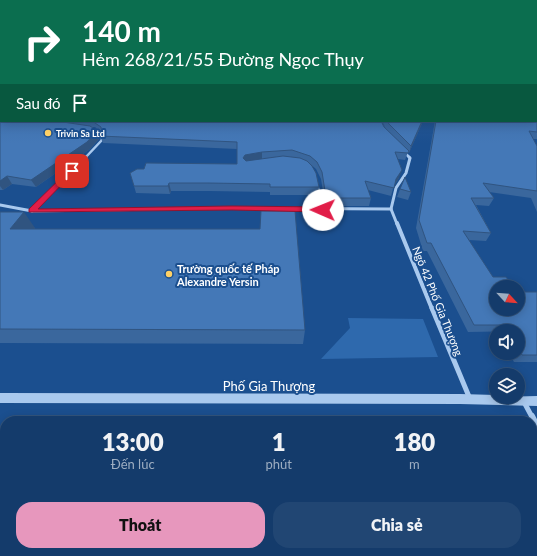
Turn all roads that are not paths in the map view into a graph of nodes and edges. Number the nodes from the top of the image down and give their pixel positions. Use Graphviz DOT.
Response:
graph roads {
  1 [pos="89,129"];
  2 [pos="400,147"];
  3 [pos="316,179"];
  4 [pos="0,205"];
  5 [pos="391,209"];
  6 [pos="323,210"];
  7 [pos="32,211"];
  8 [pos="0,398"];
  9 [pos="470,400"];
  10 [pos="489,400"];
  11 [pos="525,401"];
  12 [pos="537,402"];
  13 [pos="525,403"];
  14 [pos="532,416"];
  1 -- 7 [label="street"];
  2 -- 5 [label="street"];
  3 -- 6 [label="street"];
  4 -- 7 [label="street"];
  5 -- 6 [label="street"];
  5 -- 9 [label="street, Ngõ 42 Phố Gia Thượng"];
  6 -- 7 [label="street"];
  8 -- 9 [label="street, Phố Gia Thượng"];
  9 -- 10 [label="street, Phố Gia Thượng"];
  11 -- 12 [label="street, Phố Gia Thượng"];
  13 -- 14 [label="street"];
}
